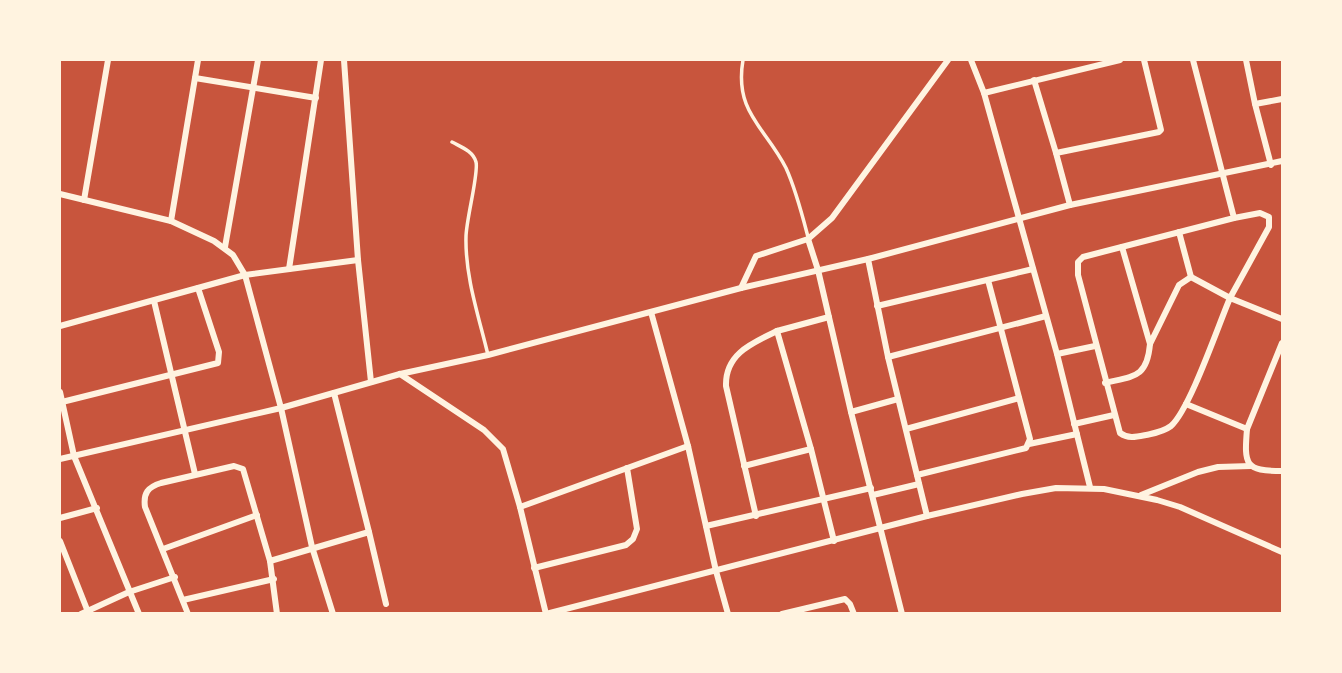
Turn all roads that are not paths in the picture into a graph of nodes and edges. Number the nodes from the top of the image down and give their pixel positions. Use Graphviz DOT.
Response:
graph roads {
  1 [pos="108,60"];
  2 [pos="198,60"];
  3 [pos="258,60"];
  4 [pos="321,60"];
  5 [pos="344,60"];
  6 [pos="743,60"];
  7 [pos="948,60"];
  8 [pos="971,60"];
  9 [pos="1080,60"];
  10 [pos="1120,60"];
  11 [pos="1144,60"];
  12 [pos="1193,60"];
  13 [pos="1246,60"];
  14 [pos="1082,68"];
  15 [pos="195,78"];
  16 [pos="1034,80"];
  17 [pos="253,88"];
  18 [pos="984,93"];
  19 [pos="316,99"];
  20 [pos="1283,99"];
  21 [pos="1255,104"];
  22 [pos="452,142"];
  23 [pos="1056,153"];
  24 [pos="1283,161"];
  25 [pos="1271,165"];
  26 [pos="1224,174"];
  27 [pos="60,194"];
  28 [pos="84,200"];
  29 [pos="1070,205"];
  30 [pos="1234,218"];
  31 [pos="1020,219"];
  32 [pos="171,221"];
  33 [pos="1179,232"];
  34 [pos="808,240"];
  35 [pos="225,247"];
  36 [pos="1122,247"];
  37 [pos="868,259"];
  38 [pos="358,260"];
  39 [pos="289,269"];
  40 [pos="1033,269"];
  41 [pos="818,270"];
  42 [pos="245,275"];
  43 [pos="1191,277"];
  44 [pos="988,280"];
  45 [pos="198,288"];
  46 [pos="741,288"];
  47 [pos="1230,298"];
  48 [pos="155,301"];
  49 [pos="877,306"];
  50 [pos="651,312"];
  51 [pos="1046,316"];
  52 [pos="829,317"];
  53 [pos="1283,319"];
  54 [pos="60,326"];
  55 [pos="1000,327"];
  56 [pos="777,331"];
  57 [pos="1283,343"];
  58 [pos="1150,344"];
  59 [pos="1095,346"];
  60 [pos="1057,354"];
  61 [pos="488,355"];
  62 [pos="888,357"];
  63 [pos="173,374"];
  64 [pos="400,374"];
  65 [pos="371,382"];
  66 [pos="1105,383"];
  67 [pos="60,392"];
  68 [pos="334,393"];
  69 [pos="1019,398"];
  70 [pos="898,399"];
  71 [pos="62,402"];
  72 [pos="1186,404"];
  73 [pos="281,408"];
  74 [pos="851,412"];
  75 [pos="1114,415"];
  76 [pos="1074,424"];
  77 [pos="906,429"];
  78 [pos="1247,429"];
  79 [pos="186,430"];
  80 [pos="1077,434"];
  81 [pos="1029,444"];
  82 [pos="688,446"];
  83 [pos="811,449"];
  84 [pos="74,456"];
  85 [pos="60,459"];
  86 [pos="744,466"];
  87 [pos="1251,466"];
  88 [pos="627,468"];
  89 [pos="1283,471"];
  90 [pos="195,474"];
  91 [pos="917,475"];
  92 [pos="919,484"];
  93 [pos="1090,487"];
  94 [pos="872,492"];
  95 [pos="1139,495"];
  96 [pos="824,501"];
  97 [pos="520,507"];
  98 [pos="97,508"];
  99 [pos="257,516"];
  100 [pos="756,516"];
  101 [pos="927,516"];
  102 [pos="60,518"];
  103 [pos="706,526"];
  104 [pos="880,529"];
  105 [pos="369,532"];
  106 [pos="60,541"];
  107 [pos="834,541"];
  108 [pos="312,547"];
  109 [pos="163,549"];
  110 [pos="1283,552"];
  111 [pos="270,561"];
  112 [pos="534,568"];
  113 [pos="716,571"];
  114 [pos="175,577"];
  115 [pos="274,579"];
  116 [pos="129,592"];
  117 [pos="183,600"];
  118 [pos="386,604"];
  119 [pos="86,612"];
  120 [pos="782,613"];
  121 [pos="139,614"];
  122 [pos="187,614"];
  123 [pos="276,614"];
  124 [pos="333,614"];
  125 [pos="728,614"];
  126 [pos="854,614"];
  127 [pos="902,614"];
  1 -- 28 [label="street"];
  2 -- 15 [label="street"];
  3 -- 17 [label="street"];
  4 -- 19 [label="street"];
  5 -- 38 [label="street"];
  6 -- 34 [label="lane"];
  7 -- 34 [label="street"];
  8 -- 18 [label="street"];
  9 -- 14 [label="street"];
  10 -- 14 [label="street"];
  11 -- 23 [label="street"];
  12 -- 26 [label="street"];
  13 -- 21 [label="street"];
  14 -- 16 [label="street"];
  15 -- 17 [label="street"];
  15 -- 32 [label="street"];
  16 -- 18 [label="street"];
  16 -- 23 [label="street"];
  17 -- 19 [label="street"];
  17 -- 35 [label="street"];
  18 -- 31 [label="street"];
  19 -- 39 [label="street"];
  20 -- 21 [label="street"];
  21 -- 25 [label="street"];
  22 -- 61 [label="lane"];
  23 -- 29 [label="street"];
  24 -- 25 [label="street"];
  25 -- 26 [label="street"];
  26 -- 29 [label="street"];
  26 -- 30 [label="street"];
  27 -- 28 [label="street"];
  28 -- 32 [label="street"];
  29 -- 31 [label="street"];
  30 -- 33 [label="street"];
  30 -- 47 [label="street"];
  31 -- 37 [label="street"];
  31 -- 40 [label="street"];
  32 -- 35 [label="street"];
  33 -- 36 [label="street"];
  33 -- 43 [label="street"];
  34 -- 41 [label="street"];
  34 -- 46 [label="street"];
  35 -- 42 [label="street"];
  36 -- 58 [label="street"];
  36 -- 59 [label="street"];
  37 -- 41 [label="street"];
  37 -- 49 [label="street"];
  38 -- 39 [label="street"];
  38 -- 65 [label="street"];
  39 -- 42 [label="street"];
  40 -- 44 [label="street"];
  40 -- 51 [label="street"];
  41 -- 46 [label="street"];
  41 -- 52 [label="street"];
  42 -- 45 [label="street"];
  42 -- 73 [label="street"];
  43 -- 47 [label="street"];
  43 -- 58 [label="street"];
  44 -- 49 [label="street"];
  44 -- 55 [label="street"];
  45 -- 48 [label="street"];
  45 -- 63 [label="street"];
  46 -- 50 [label="street"];
  47 -- 53 [label="street"];
  47 -- 72 [label="street"];
  48 -- 54 [label="street"];
  48 -- 63 [label="street"];
  49 -- 62 [label="street"];
  50 -- 61 [label="street"];
  50 -- 82 [label="street"];
  51 -- 55 [label="street"];
  51 -- 60 [label="street"];
  52 -- 56 [label="street"];
  52 -- 74 [label="street"];
  55 -- 62 [label="street"];
  55 -- 69 [label="street"];
  56 -- 83 [label="street"];
  56 -- 86 [label="street"];
  57 -- 78 [label="street"];
  58 -- 66 [label="street"];
  59 -- 60 [label="street"];
  59 -- 66 [label="street"];
  60 -- 76 [label="street"];
  61 -- 64 [label="street"];
  62 -- 70 [label="street"];
  63 -- 71 [label="street"];
  63 -- 79 [label="street"];
  64 -- 65 [label="street"];
  64 -- 97 [label="street"];
  65 -- 68 [label="street"];
  66 -- 75 [label="street"];
  67 -- 71 [label="street"];
  68 -- 73 [label="street"];
  68 -- 105 [label="street"];
  69 -- 77 [label="street"];
  69 -- 81 [label="street"];
  70 -- 74 [label="street"];
  70 -- 77 [label="street"];
  71 -- 84 [label="street"];
  72 -- 75 [label="street"];
  72 -- 78 [label="street"];
  73 -- 79 [label="street"];
  73 -- 108 [label="street"];
  74 -- 94 [label="street"];
  75 -- 76 [label="street"];
  76 -- 80 [label="street"];
  77 -- 91 [label="street"];
  78 -- 87 [label="street"];
  79 -- 84 [label="street"];
  79 -- 90 [label="street"];
  80 -- 81 [label="street"];
  80 -- 93 [label="street"];
  81 -- 91 [label="street"];
  82 -- 88 [label="street"];
  82 -- 103 [label="street"];
  83 -- 86 [label="street"];
  83 -- 96 [label="street"];
  84 -- 85 [label="street"];
  84 -- 98 [label="street"];
  86 -- 100 [label="street"];
  87 -- 89 [label="street"];
  87 -- 95 [label="street"];
  88 -- 97 [label="street"];
  88 -- 112 [label="street"];
  90 -- 99 [label="street"];
  90 -- 109 [label="street"];
  91 -- 92 [label="street"];
  92 -- 94 [label="street"];
  92 -- 101 [label="street"];
  93 -- 95 [label="street"];
  93 -- 101 [label="street"];
  94 -- 96 [label="street"];
  94 -- 104 [label="street"];
  95 -- 110 [label="street"];
  96 -- 100 [label="street"];
  96 -- 107 [label="street"];
  97 -- 112 [label="street"];
  98 -- 102 [label="street"];
  98 -- 116 [label="street"];
  99 -- 109 [label="street"];
  99 -- 111 [label="street"];
  100 -- 103 [label="street"];
  101 -- 104 [label="street"];
  103 -- 113 [label="street"];
  104 -- 107 [label="street"];
  104 -- 127 [label="street"];
  105 -- 108 [label="street"];
  105 -- 118 [label="street"];
  106 -- 119 [label="street"];
  107 -- 113 [label="street"];
  108 -- 111 [label="street"];
  108 -- 124 [label="street"];
  109 -- 114 [label="street"];
  111 -- 115 [label="street"];
  112 -- 113 [label="street"];
  113 -- 125 [label="street"];
  114 -- 116 [label="street"];
  114 -- 117 [label="street"];
  115 -- 117 [label="street"];
  115 -- 123 [label="street"];
  116 -- 119 [label="street"];
  116 -- 121 [label="street"];
  117 -- 122 [label="street"];
  120 -- 126 [label="street"];
}
